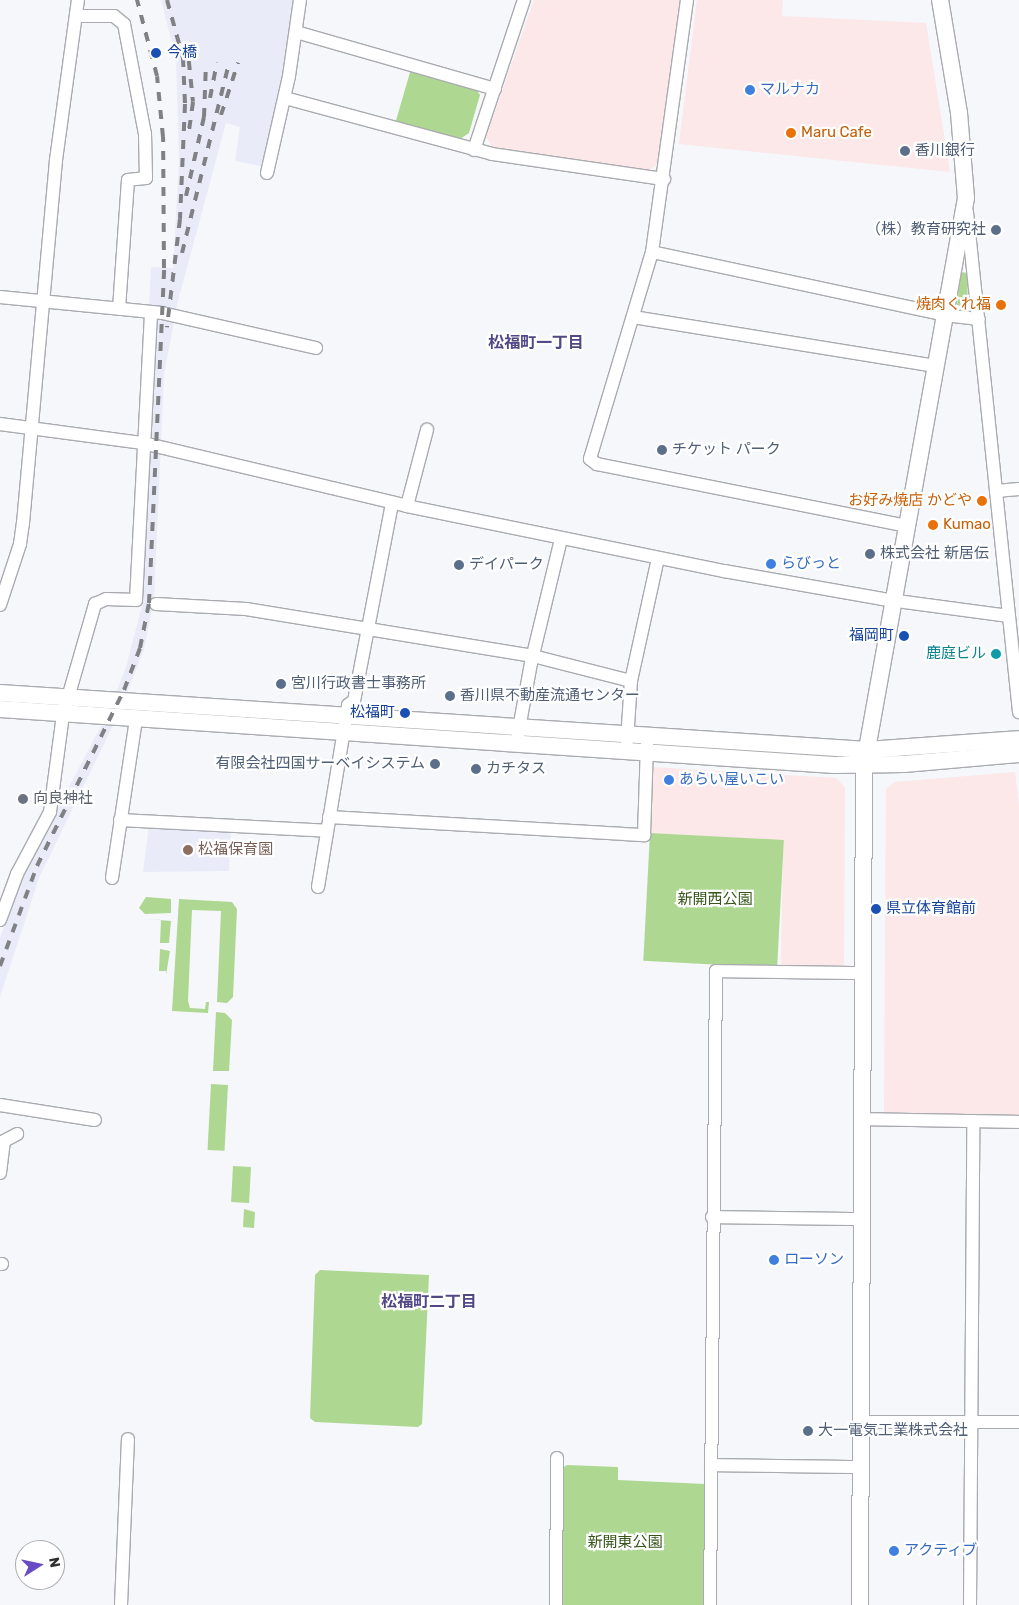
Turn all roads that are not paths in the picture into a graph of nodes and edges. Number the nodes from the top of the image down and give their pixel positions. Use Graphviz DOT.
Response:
graph roads {
  1 [pos="78,0"];
  2 [pos="300,0"];
  3 [pos="524,0"];
  4 [pos="687,0"];
  5 [pos="940,0"];
  6 [pos="76,16"];
  7 [pos="296,32"];
  8 [pos="495,89"];
  9 [pos="285,98"];
  10 [pos="474,150"];
  11 [pos="267,173"];
  12 [pos="664,179"];
  13 [pos="966,198"];
  14 [pos="652,252"];
  15 [pos="0,297"];
  16 [pos="45,301"];
  17 [pos="119,309"];
  18 [pos="151,312"];
  19 [pos="945,315"];
  20 [pos="633,316"];
  21 [pos="979,319"];
  22 [pos="316,348"];
  23 [pos="934,366"];
  24 [pos="0,424"];
  25 [pos="32,429"];
  26 [pos="427,430"];
  27 [pos="143,443"];
  28 [pos="1019,489"];
  29 [pos="996,491"];
  30 [pos="392,503"];
  31 [pos="407,506"];
  32 [pos="906,526"];
  33 [pos="561,539"];
  34 [pos="658,558"];
  35 [pos="893,599"];
  36 [pos="156,604"];
  37 [pos="0,605"];
  38 [pos="1009,616"];
  39 [pos="365,629"];
  40 [pos="533,656"];
  41 [pos="631,680"];
  42 [pos="0,693"];
  43 [pos="68,697"];
  44 [pos="0,709"];
  45 [pos="1019,712"];
  46 [pos="63,715"];
  47 [pos="346,716"];
  48 [pos="136,720"];
  49 [pos="343,733"];
  50 [pos="518,736"];
  51 [pos="648,736"];
  52 [pos="1019,739"];
  53 [pos="627,743"];
  54 [pos="647,753"];
  55 [pos="1019,754"];
  56 [pos="865,758"];
  57 [pos="330,816"];
  58 [pos="120,820"];
  59 [pos="327,831"];
  60 [pos="112,878"];
  61 [pos="318,887"];
  62 [pos="0,920"];
  63 [pos="864,973"];
  64 [pos="0,1105"];
  65 [pos="863,1119"];
  66 [pos="95,1120"];
  67 [pos="973,1121"];
  68 [pos="1019,1122"];
  69 [pos="17,1134"];
  70 [pos="0,1173"];
  71 [pos="712,1218"];
  72 [pos="863,1219"];
  73 [pos="863,1422"];
  74 [pos="1019,1422"];
  75 [pos="971,1423"];
  76 [pos="128,1439"];
  77 [pos="557,1458"];
  78 [pos="711,1465"];
  79 [pos="862,1467"];
  80 [pos="121,1605"];
  81 [pos="556,1605"];
  82 [pos="710,1605"];
  83 [pos="860,1605"];
  84 [pos="970,1605"];
  1 -- 6 [label="street"];
  2 -- 7 [label="street"];
  3 -- 8 [label="street"];
  4 -- 12 [label="street"];
  5 -- 13 [label="street"];
  6 -- 16 [label="street"];
  6 -- 17 [label="street"];
  7 -- 8 [label="street"];
  7 -- 9 [label="street"];
  8 -- 10 [label="street"];
  9 -- 10 [label="street"];
  9 -- 11 [label="street"];
  10 -- 12 [label="street"];
  12 -- 14 [label="street"];
  13 -- 19 [label="street"];
  13 -- 21 [label="street"];
  14 -- 19 [label="street"];
  14 -- 20 [label="street"];
  15 -- 16 [label="street"];
  16 -- 17 [label="street"];
  16 -- 25 [label="street"];
  17 -- 18 [label="street"];
  18 -- 22 [label="street"];
  18 -- 27 [label="street"];
  19 -- 21 [label="street"];
  19 -- 23 [label="street"];
  20 -- 23 [label="street"];
  20 -- 32 [label="street"];
  21 -- 29 [label="street"];
  23 -- 32 [label="street"];
  24 -- 25 [label="street"];
  25 -- 27 [label="street"];
  25 -- 37 [label="street"];
  26 -- 31 [label="street"];
  27 -- 30 [label="street"];
  27 -- 43 [label="street"];
  28 -- 29 [label="street"];
  29 -- 38 [label="street"];
  30 -- 31 [label="street"];
  30 -- 39 [label="street"];
  31 -- 33 [label="street"];
  32 -- 35 [label="street"];
  33 -- 34 [label="street"];
  33 -- 40 [label="street"];
  34 -- 35 [label="street"];
  34 -- 41 [label="street"];
  35 -- 38 [label="street"];
  35 -- 56 [label="street"];
  36 -- 39 [label="street"];
  38 -- 45 [label="street"];
  39 -- 40 [label="street"];
  39 -- 47 [label="street"];
  40 -- 41 [label="street"];
  40 -- 50 [label="street"];
  41 -- 53 [label="street"];
  42 -- 43 [label="street"];
  43 -- 46 [label="street"];
  43 -- 47 [label="street"];
  44 -- 46 [label="street"];
  46 -- 48 [label="street"];
  46 -- 62 [label="street"];
  47 -- 49 [label="street"];
  47 -- 50 [label="street"];
  48 -- 49 [label="street"];
  48 -- 58 [label="street"];
  49 -- 50 [label="street"];
  49 -- 57 [label="street"];
  50 -- 53 [label="street"];
  51 -- 53 [label="street"];
  51 -- 54 [label="street"];
  51 -- 56 [label="street"];
  52 -- 56 [label="street"];
  53 -- 54 [label="street"];
  54 -- 56 [label="street"];
  54 -- 57 [label="street"];
  55 -- 56 [label="street"];
  56 -- 63 [label="street"];
  57 -- 59 [label="street"];
  58 -- 59 [label="street"];
  58 -- 60 [label="street"];
  59 -- 61 [label="street"];
  63 -- 65 [label="street"];
  63 -- 71 [label="street"];
  64 -- 66 [label="street"];
  65 -- 67 [label="street"];
  65 -- 72 [label="street"];
  67 -- 68 [label="street"];
  67 -- 75 [label="street"];
  69 -- 70 [label="street"];
  71 -- 72 [label="street"];
  71 -- 78 [label="street"];
  72 -- 73 [label="street"];
  73 -- 75 [label="street"];
  73 -- 79 [label="street"];
  74 -- 75 [label="street"];
  75 -- 84 [label="street"];
  76 -- 80 [label="street"];
  77 -- 81 [label="street"];
  78 -- 79 [label="street"];
  78 -- 82 [label="street"];
  79 -- 83 [label="street"];
}
